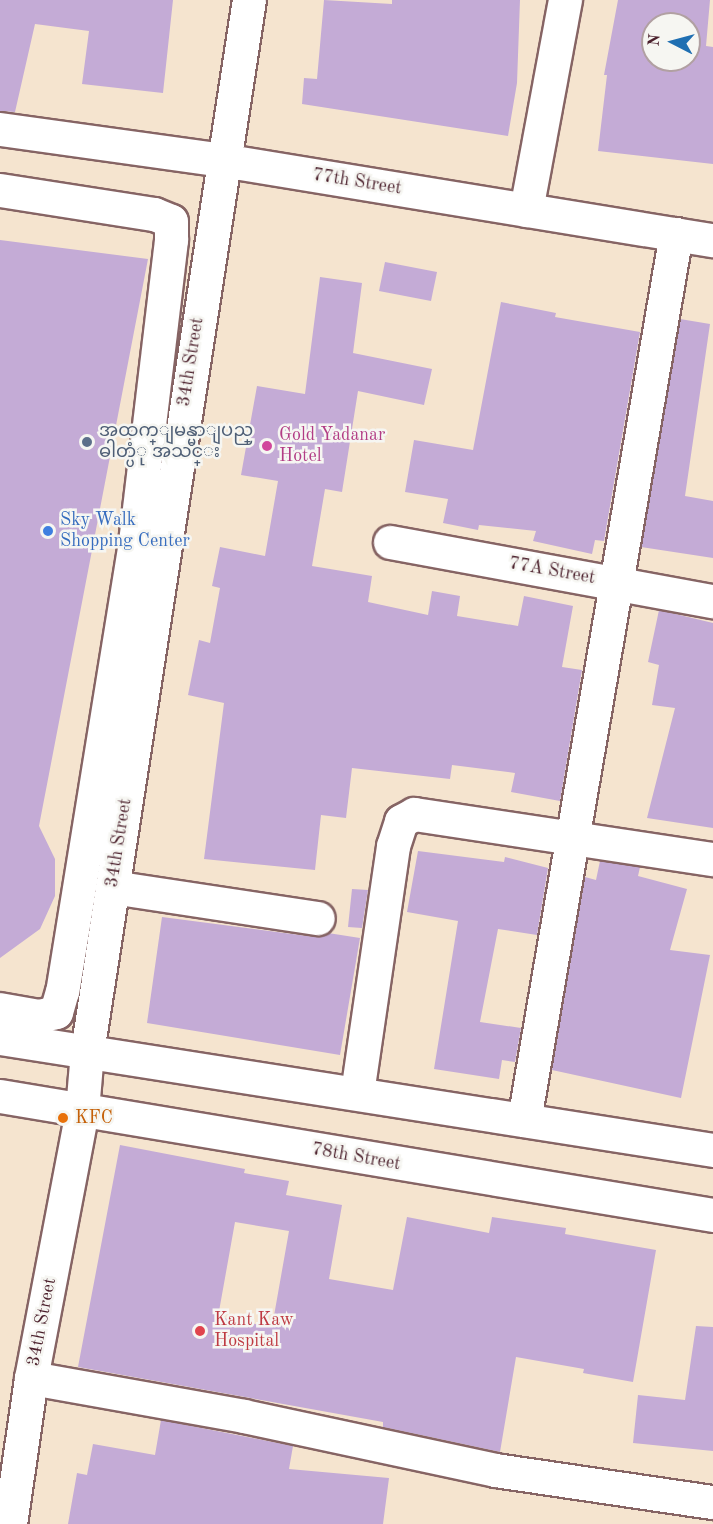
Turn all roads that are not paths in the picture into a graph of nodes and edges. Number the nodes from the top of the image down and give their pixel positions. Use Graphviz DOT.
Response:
graph roads {
  1 [pos="249,0"];
  2 [pos="565,0"];
  3 [pos="0,129"];
  4 [pos="222,160"];
  5 [pos="0,190"];
  6 [pos="526,210"];
  7 [pos="676,234"];
  8 [pos="713,240"];
  9 [pos="135,542"];
  10 [pos="390,542"];
  11 [pos="161,564"];
  12 [pos="616,583"];
  13 [pos="713,601"];
  14 [pos="573,836"];
  15 [pos="713,859"];
  16 [pos="112,887"];
  17 [pos="318,918"];
  18 [pos="0,1010"];
  19 [pos="0,1038"];
  20 [pos="87,1052"];
  21 [pos="357,1094"];
  22 [pos="0,1096"];
  23 [pos="82,1110"];
  24 [pos="524,1120"];
  25 [pos="713,1150"];
  26 [pos="713,1215"];
  27 [pos="31,1378"];
  28 [pos="713,1502"];
  29 [pos="10,1524"];
  1 -- 4 [label="street, 34th Street"];
  2 -- 6 [label="street"];
  3 -- 4 [label="street, 77th Street"];
  4 -- 6 [label="street, 77th Street"];
  4 -- 11 [label="street, 34th Street"];
  5 -- 9 [label="street"];
  6 -- 7 [label="street, 77th Street"];
  7 -- 8 [label="street, 77th Street"];
  7 -- 12 [label="street"];
  9 -- 11 [label="street"];
  9 -- 18 [label="street"];
  10 -- 12 [label="street, 77A Street"];
  11 -- 16 [label="street, 34th Street"];
  12 -- 13 [label="street, 77A Street"];
  12 -- 14 [label="street"];
  14 -- 15 [label="street"];
  14 -- 21 [label="street"];
  14 -- 24 [label="street"];
  16 -- 17 [label="street"];
  16 -- 20 [label="street, 34th Street"];
  19 -- 20 [label="street"];
  20 -- 21 [label="street"];
  20 -- 23 [label="street, 34th Street"];
  21 -- 24 [label="street"];
  22 -- 23 [label="street, 78th Street"];
  23 -- 26 [label="street, 78th Street"];
  23 -- 27 [label="street, 34th Street"];
  24 -- 25 [label="street"];
  27 -- 28 [label="street"];
  27 -- 29 [label="street, 34th Street"];
}
